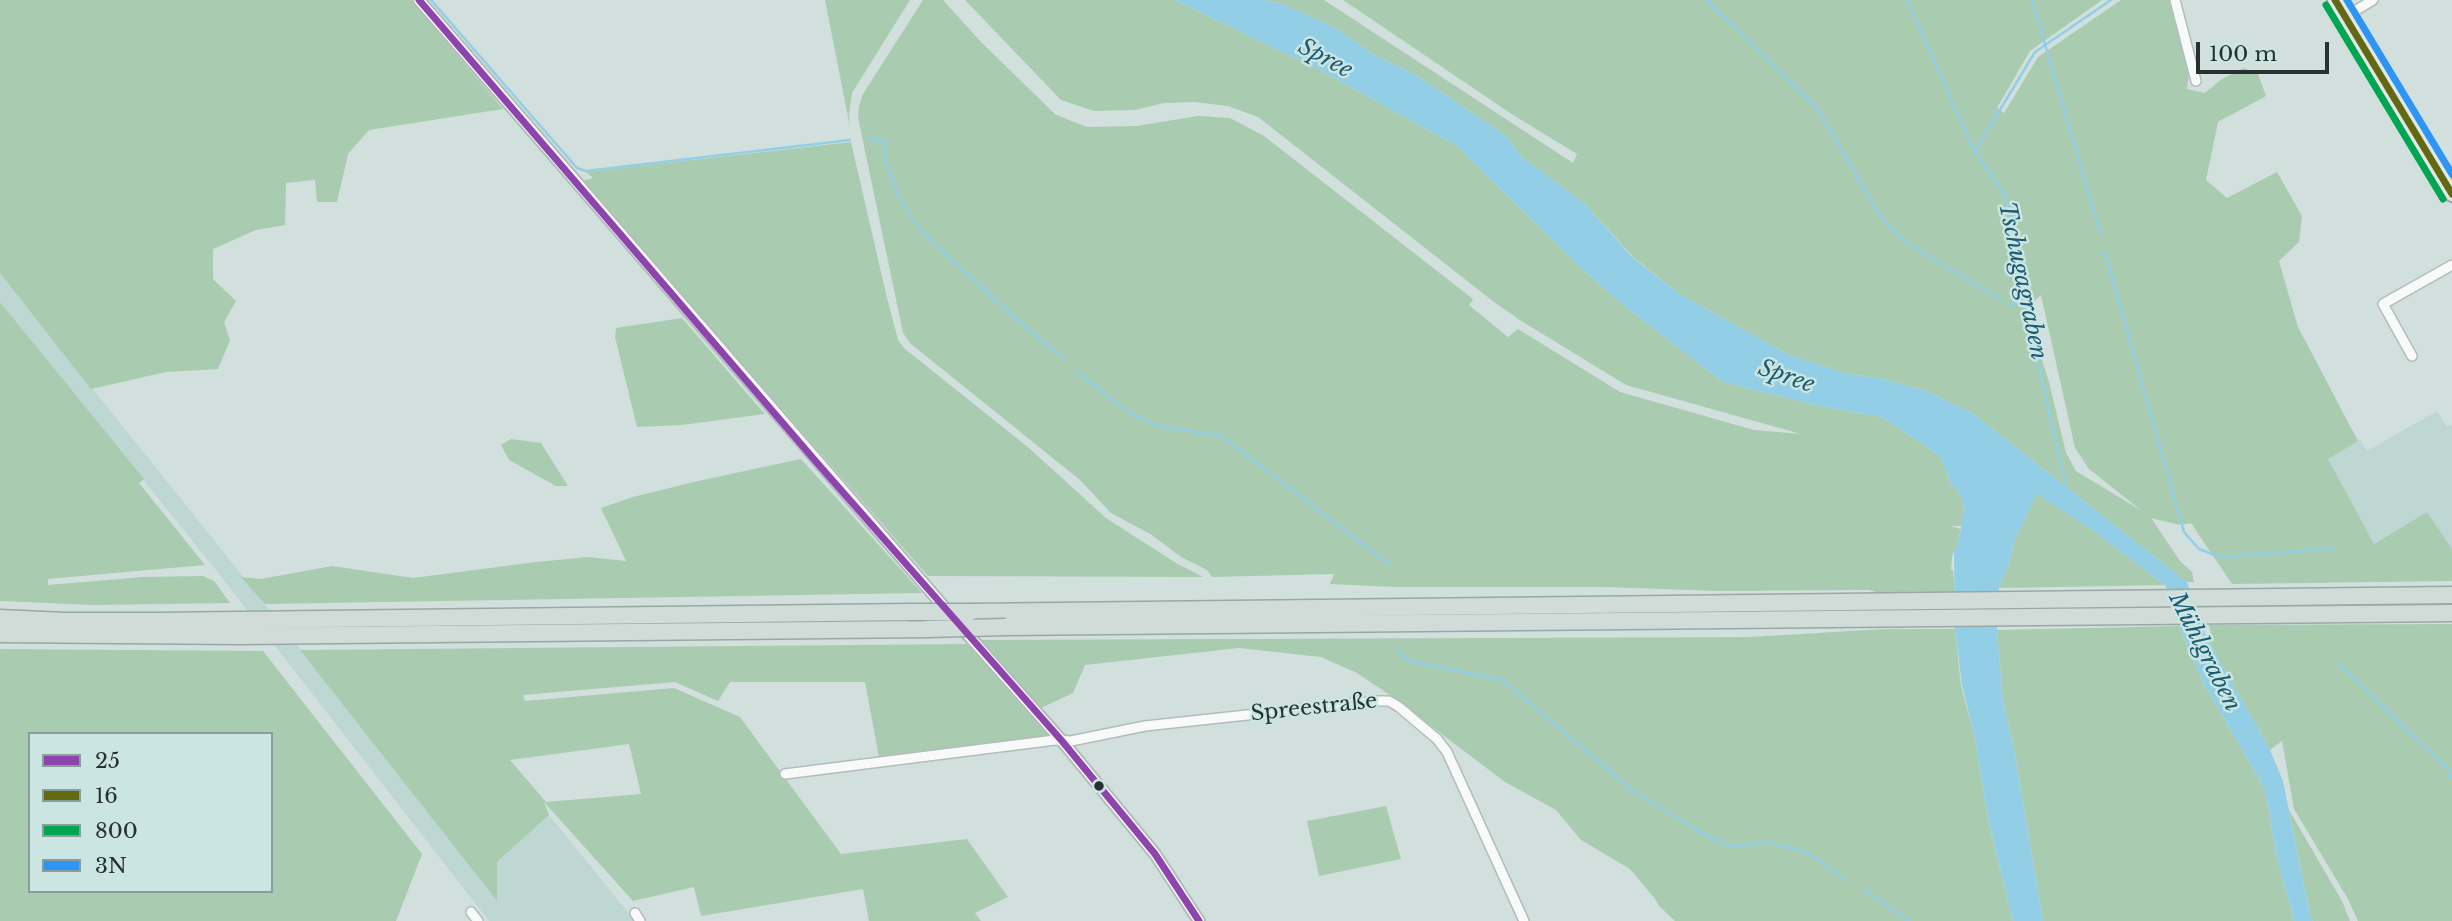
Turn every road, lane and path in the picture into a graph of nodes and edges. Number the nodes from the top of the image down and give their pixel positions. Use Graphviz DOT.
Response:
graph roads {
  1 [pos="419,0"];
  2 [pos="2175,0"];
  3 [pos="2335,0"];
  4 [pos="2374,0"];
  5 [pos="2345,17"];
  6 [pos="2196,81"];
  7 [pos="2452,194"];
  8 [pos="2452,265"];
  9 [pos="2412,356"];
  10 [pos="2452,595"];
  11 [pos="1933,610"];
  12 [pos="2452,612"];
  13 [pos="0,618"];
  14 [pos="0,634"];
  15 [pos="1062,741"];
  16 [pos="785,774"];
  17 [pos="471,912"];
  18 [pos="478,921"];
  19 [pos="1199,921"];
  20 [pos="1524,921"];
  1 -- 15 [label="street"];
  2 -- 6 [label="street"];
  3 -- 5 [label="main road"];
  4 -- 5 [label="street"];
  5 -- 7 [label="main road"];
  8 -- 9 [label="street"];
  10 -- 11 [label="highway"];
  11 -- 12 [label="highway"];
  11 -- 13 [label="highway, bridge"];
  11 -- 14 [label="highway, bridge"];
  15 -- 16 [label="street, Spreestraße"];
  15 -- 19 [label="street"];
  15 -- 20 [label="street, Spreestraße"];
  17 -- 18 [label="street"];
}
